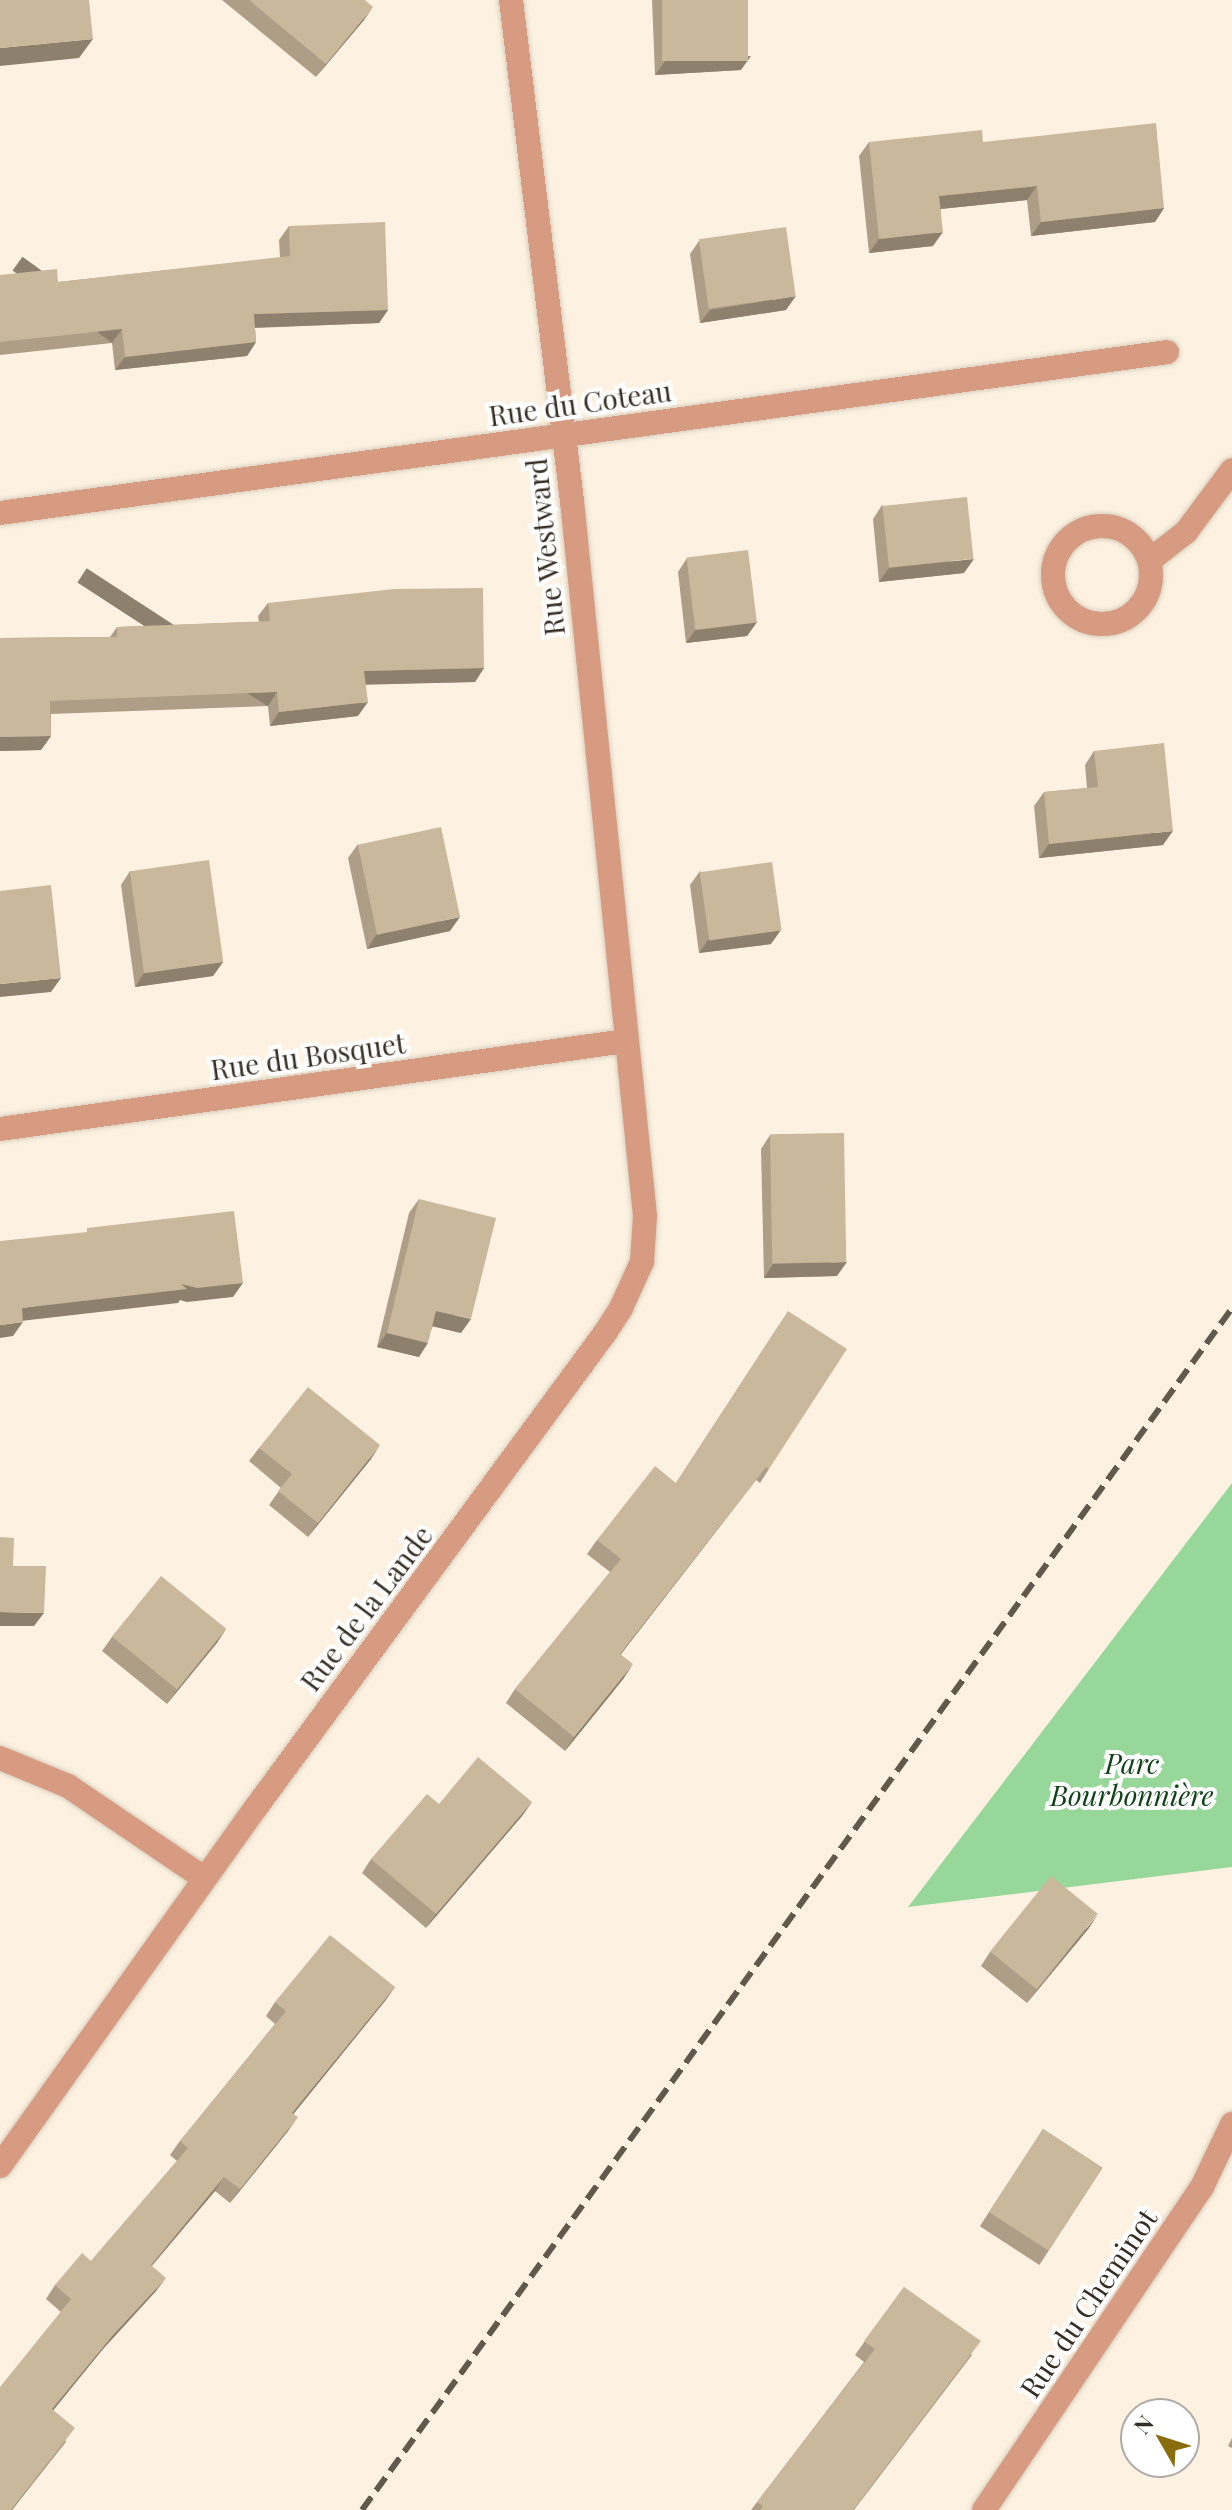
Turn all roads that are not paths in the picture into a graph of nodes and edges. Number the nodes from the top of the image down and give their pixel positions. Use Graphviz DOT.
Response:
graph roads {
  1 [pos="511,0"];
  2 [pos="1167,352"];
  3 [pos="563,437"];
  4 [pos="1232,470"];
  5 [pos="0,513"];
  6 [pos="1150,560"];
  7 [pos="625,1041"];
  8 [pos="0,1129"];
  9 [pos="0,1758"];
  10 [pos="204,1878"];
  11 [pos="1232,2124"];
  12 [pos="0,2166"];
  13 [pos="984,2510"];
  1 -- 3 [label="street, Rue Westward"];
  2 -- 3 [label="street, Rue du Coteau"];
  3 -- 5 [label="street, Rue du Coteau"];
  3 -- 7 [label="street, Rue Westward"];
  4 -- 6 [label="street"];
  6 -- 6 [label="street"];
  7 -- 8 [label="street, Rue du Bosquet"];
  7 -- 10 [label="street, Rue de la Lande"];
  9 -- 10 [label="street"];
  10 -- 12 [label="street, Rue de la Lande"];
  11 -- 13 [label="street, Rue du Cheminot"];
}
